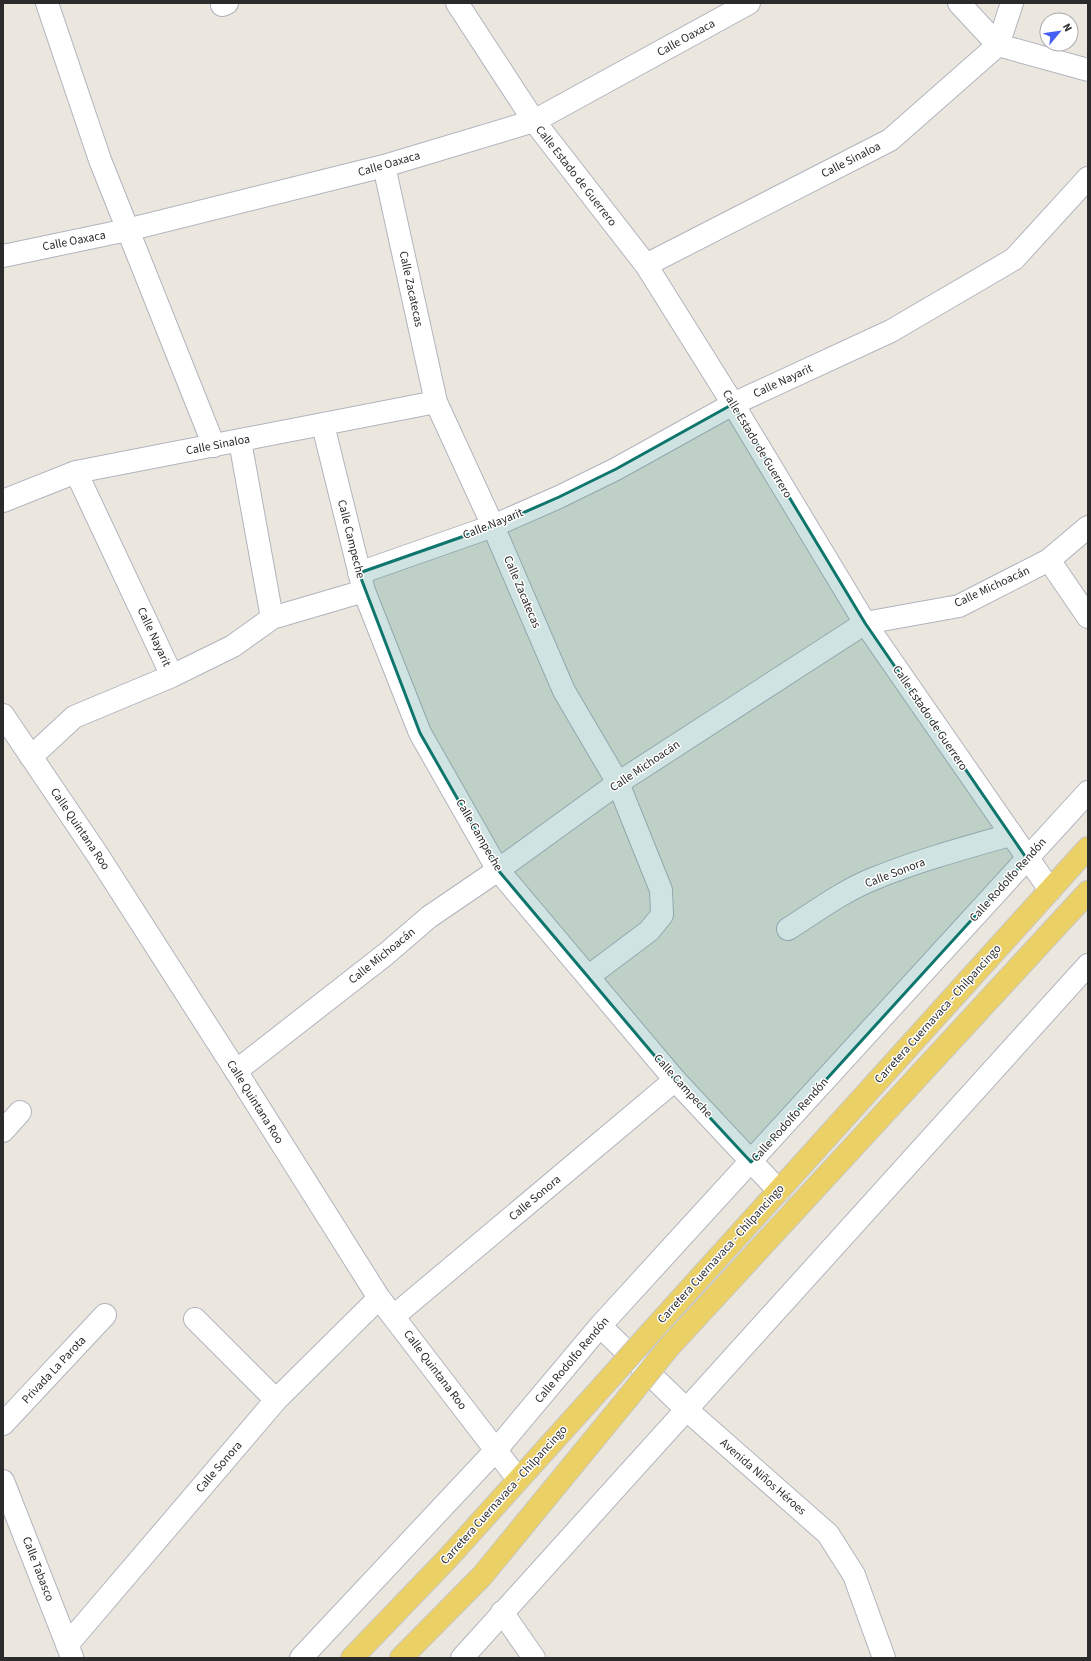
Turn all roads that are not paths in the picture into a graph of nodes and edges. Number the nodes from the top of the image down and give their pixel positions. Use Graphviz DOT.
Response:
graph roads {
  1 [pos="47,3"];
  2 [pos="457,3"];
  3 [pos="750,3"];
  4 [pos="958,3"];
  5 [pos="1012,3"];
  6 [pos="998,45"];
  7 [pos="1088,70"];
  8 [pos="534,121"];
  9 [pos="384,166"];
  10 [pos="1088,178"];
  11 [pos="127,230"];
  12 [pos="3,256"];
  13 [pos="646,265"];
  14 [pos="436,402"];
  15 [pos="733,404"];
  16 [pos="323,425"];
  17 [pos="240,441"];
  18 [pos="214,446"];
  19 [pos="76,472"];
  20 [pos="3,501"];
  21 [pos="493,526"];
  22 [pos="1088,527"];
  23 [pos="1049,560"];
  24 [pos="362,582"];
  25 [pos="1088,616"];
  26 [pos="272,618"];
  27 [pos="865,623"];
  28 [pos="172,676"];
  29 [pos="3,715"];
  30 [pos="31,757"];
  31 [pos="618,783"];
  32 [pos="1088,792"];
  33 [pos="1010,835"];
  34 [pos="1088,848"];
  35 [pos="1028,859"];
  36 [pos="498,870"];
  37 [pos="1050,890"];
  38 [pos="1088,892"];
  39 [pos="788,929"];
  40 [pos="1088,965"];
  41 [pos="589,976"];
  42 [pos="236,1071"];
  43 [pos="675,1080"];
  44 [pos="20,1112"];
  45 [pos="3,1131"];
  46 [pos="752,1162"];
  47 [pos="779,1190"];
  48 [pos="380,1298"];
  49 [pos="105,1315"];
  50 [pos="394,1316"];
  51 [pos="195,1319"];
  52 [pos="600,1326"];
  53 [pos="276,1400"];
  54 [pos="687,1410"];
  55 [pos="3,1424"];
  56 [pos="496,1450"];
  57 [pos="518,1480"];
  58 [pos="3,1481"];
  59 [pos="502,1612"];
  60 [pos="70,1651"];
  61 [pos="301,1658"];
  62 [pos="352,1658"];
  63 [pos="401,1658"];
  64 [pos="462,1658"];
  65 [pos="534,1658"];
  66 [pos="884,1658"];
  1 -- 11 [label="street"];
  2 -- 8 [label="street, Calle Estado de Guerrero"];
  3 -- 8 [label="street, Calle Oaxaca"];
  4 -- 6 [label="street"];
  5 -- 6 [label="street"];
  6 -- 7 [label="street"];
  6 -- 13 [label="street, Calle Sinaloa"];
  8 -- 9 [label="street, Calle Oaxaca"];
  8 -- 13 [label="street, Calle Estado de Guerrero"];
  9 -- 11 [label="street, Calle Oaxaca"];
  9 -- 14 [label="street, Calle Zacatecas"];
  10 -- 15 [label="street, Calle Nayarit"];
  11 -- 12 [label="street, Calle Oaxaca"];
  11 -- 18 [label="street"];
  13 -- 15 [label="street, Calle Estado de Guerrero"];
  14 -- 16 [label="street, Calle Sinaloa"];
  14 -- 21 [label="street, Calle Zacatecas"];
  15 -- 21 [label="street, Calle Nayarit"];
  15 -- 27 [label="street, Calle Estado de Guerrero"];
  16 -- 17 [label="street, Calle Sinaloa"];
  16 -- 24 [label="street, Calle Campeche"];
  17 -- 18 [label="street, Calle Sinaloa"];
  17 -- 26 [label="street"];
  18 -- 19 [label="street, Calle Sinaloa"];
  19 -- 20 [label="street, Calle Sinaloa"];
  19 -- 28 [label="street, Calle Nayarit"];
  21 -- 24 [label="street, Calle Nayarit"];
  21 -- 31 [label="street, Calle Zacatecas"];
  22 -- 23 [label="street, Calle Michoacán"];
  23 -- 25 [label="street"];
  23 -- 27 [label="street, Calle Michoacán"];
  24 -- 26 [label="street, Calle Nayarit"];
  24 -- 36 [label="street, Calle Campeche"];
  26 -- 28 [label="street, Calle Nayarit"];
  27 -- 31 [label="street, Calle Michoacán"];
  27 -- 33 [label="street, Calle Estado de Guerrero"];
  28 -- 30 [label="street"];
  29 -- 30 [label="street, Calle Quintana Roo"];
  30 -- 42 [label="street, Calle Quintana Roo"];
  31 -- 36 [label="street, Calle Michoacán"];
  31 -- 41 [label="street, Calle Zacatecas"];
  32 -- 35 [label="street, Calle Rodolfo Rendón"];
  33 -- 35 [label="street, Calle Estado de Guerrero"];
  33 -- 39 [label="street, Calle Sonora"];
  34 -- 37 [label="main road, Carretera Cuernavaca - Chilpancingo"];
  35 -- 37 [label="street, Calle Estado de Guerrero"];
  35 -- 46 [label="street, Calle Rodolfo Rendón"];
  36 -- 41 [label="street, Calle Campeche"];
  36 -- 42 [label="street, Calle Michoacán"];
  37 -- 47 [label="main road, Carretera Cuernavaca - Chilpancingo"];
  38 -- 63 [label="main road, Carretera Cuernavaca - Chilpancingo, bridge"];
  40 -- 54 [label="street"];
  41 -- 43 [label="street, Calle Campeche"];
  42 -- 48 [label="street, Calle Quintana Roo"];
  43 -- 46 [label="street, Calle Campeche"];
  43 -- 50 [label="street, Calle Sonora"];
  44 -- 45 [label="street"];
  46 -- 47 [label="street, Calle Campeche"];
  46 -- 52 [label="street, Calle Rodolfo Rendón"];
  47 -- 57 [label="main road, Carretera Cuernavaca - Chilpancingo, bridge"];
  48 -- 50 [label="street, Calle Quintana Roo"];
  48 -- 53 [label="street, Calle Sonora"];
  49 -- 55 [label="street, Privada La Parota"];
  50 -- 56 [label="street, Calle Quintana Roo"];
  51 -- 53 [label="street"];
  52 -- 54 [label="street, Avenida Niños Héroes"];
  52 -- 56 [label="street, Calle Rodolfo Rendón"];
  53 -- 60 [label="street, Calle Sonora"];
  54 -- 59 [label="street"];
  54 -- 66 [label="street, Avenida Niños Héroes"];
  56 -- 57 [label="street, Calle Quintana Roo"];
  56 -- 61 [label="street, Calle Rodolfo Rendón"];
  57 -- 62 [label="main road, Carretera Cuernavaca - Chilpancingo"];
  58 -- 60 [label="street, Calle Tabasco"];
  59 -- 64 [label="street"];
  59 -- 65 [label="street"];
}
